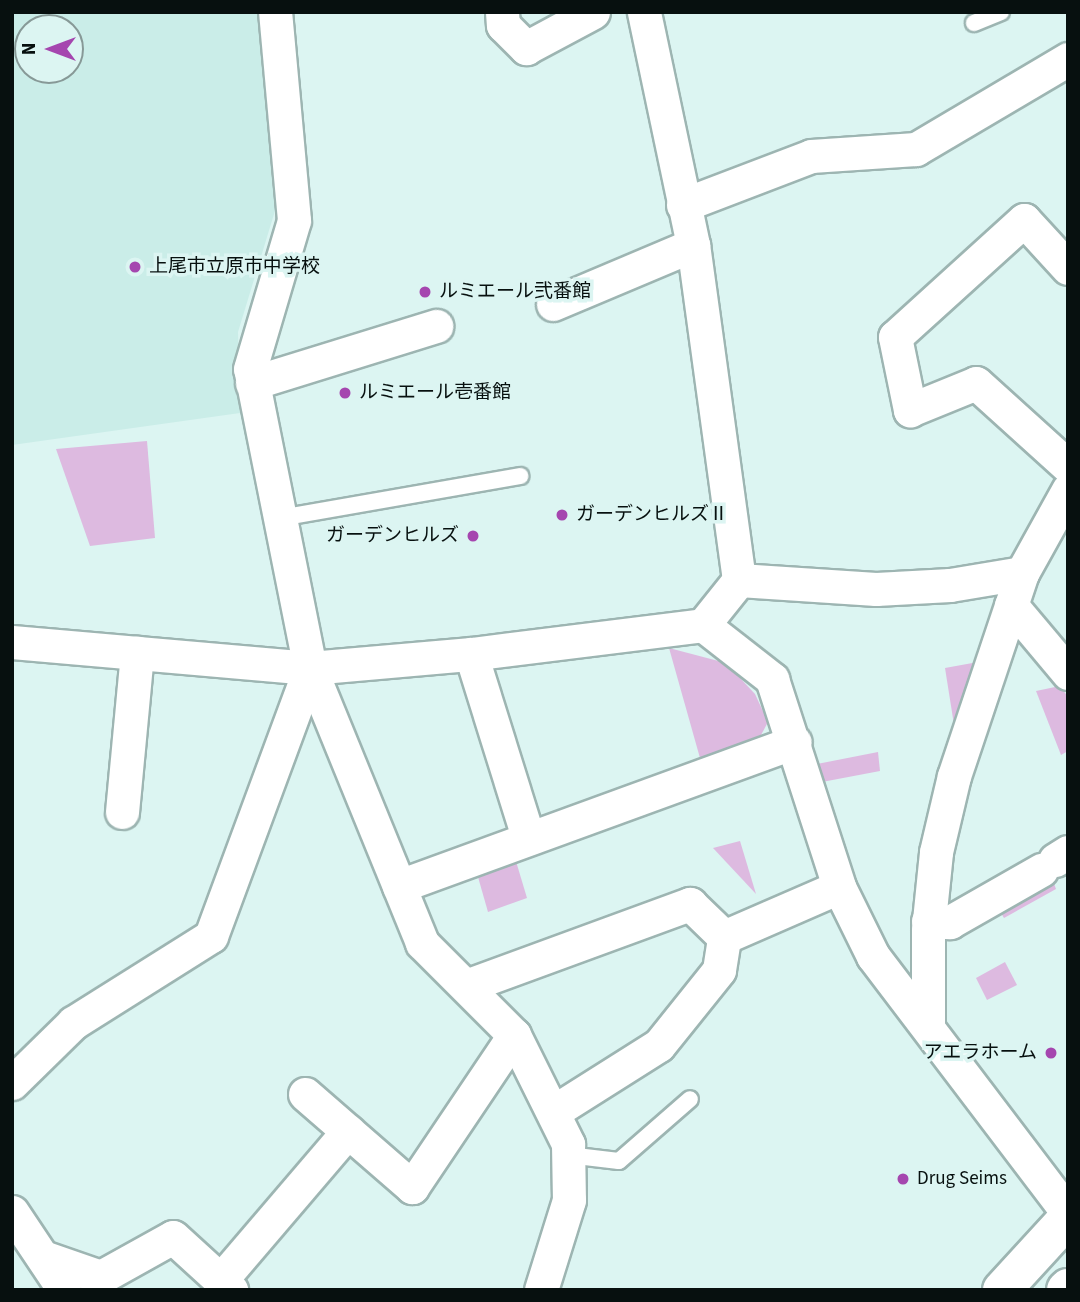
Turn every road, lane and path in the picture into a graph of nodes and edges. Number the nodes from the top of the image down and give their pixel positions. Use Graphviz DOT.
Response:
graph roads {
  1 [pos="275,12"];
  2 [pos="502,12"];
  3 [pos="593,12"];
  4 [pos="645,12"];
  5 [pos="1001,12"];
  6 [pos="974,23"];
  7 [pos="1068,59"];
  8 [pos="684,205"];
  9 [pos="693,245"];
  10 [pos="1068,268"];
  11 [pos="553,304"];
  12 [pos="436,326"];
  13 [pos="252,383"];
  14 [pos="1068,466"];
  15 [pos="520,476"];
  16 [pos="1068,490"];
  17 [pos="280,518"];
  18 [pos="1022,573"];
  19 [pos="739,580"];
  20 [pos="1011,605"];
  21 [pos="703,625"];
  22 [pos="12,642"];
  23 [pos="137,653"];
  24 [pos="471,654"];
  25 [pos="310,668"];
  26 [pos="1068,673"];
  27 [pos="795,742"];
  28 [pos="122,812"];
  29 [pos="528,837"];
  30 [pos="1054,860"];
  31 [pos="399,886"];
  32 [pos="839,887"];
  33 [pos="928,921"];
  34 [pos="724,937"];
  35 [pos="466,986"];
  36 [pos="928,1027"];
  37 [pos="514,1035"];
  38 [pos="12,1083"];
  39 [pos="305,1094"];
  40 [pos="690,1099"];
  41 [pos="553,1112"];
  42 [pos="348,1131"];
  43 [pos="568,1156"];
  44 [pos="12,1212"];
  45 [pos="1068,1215"];
  46 [pos="46,1258"];
  47 [pos="225,1285"];
  48 [pos="64,1290"];
  49 [pos="541,1290"];
  50 [pos="1002,1290"];
  1 -- 13 [label="street"];
  2 -- 3 [label="street"];
  4 -- 8 [label="street"];
  5 -- 6 [label="lane"];
  7 -- 8 [label="street"];
  8 -- 9 [label="street"];
  9 -- 11 [label="street"];
  9 -- 19 [label="street"];
  10 -- 14 [label="street"];
  12 -- 13 [label="street"];
  13 -- 17 [label="street"];
  15 -- 17 [label="lane"];
  16 -- 18 [label="street"];
  17 -- 25 [label="street"];
  18 -- 19 [label="street"];
  18 -- 20 [label="street"];
  19 -- 21 [label="street"];
  20 -- 26 [label="street"];
  20 -- 33 [label="street"];
  21 -- 24 [label="street"];
  21 -- 27 [label="street"];
  22 -- 23 [label="street"];
  23 -- 25 [label="street"];
  23 -- 28 [label="street"];
  24 -- 25 [label="street"];
  24 -- 29 [label="street"];
  25 -- 31 [label="street"];
  25 -- 38 [label="street"];
  27 -- 29 [label="street"];
  27 -- 32 [label="street"];
  29 -- 31 [label="street"];
  30 -- 33 [label="street"];
  31 -- 35 [label="street"];
  32 -- 34 [label="street"];
  32 -- 36 [label="street"];
  33 -- 36 [label="street"];
  34 -- 35 [label="street"];
  34 -- 41 [label="street"];
  35 -- 37 [label="street"];
  36 -- 45 [label="street"];
  37 -- 41 [label="street"];
  37 -- 42 [label="street"];
  39 -- 42 [label="street"];
  40 -- 43 [label="lane"];
  41 -- 43 [label="street"];
  42 -- 47 [label="street"];
  43 -- 49 [label="street"];
  44 -- 46 [label="street"];
  45 -- 50 [label="main road"];
  46 -- 47 [label="street"];
  46 -- 48 [label="street"];
}
